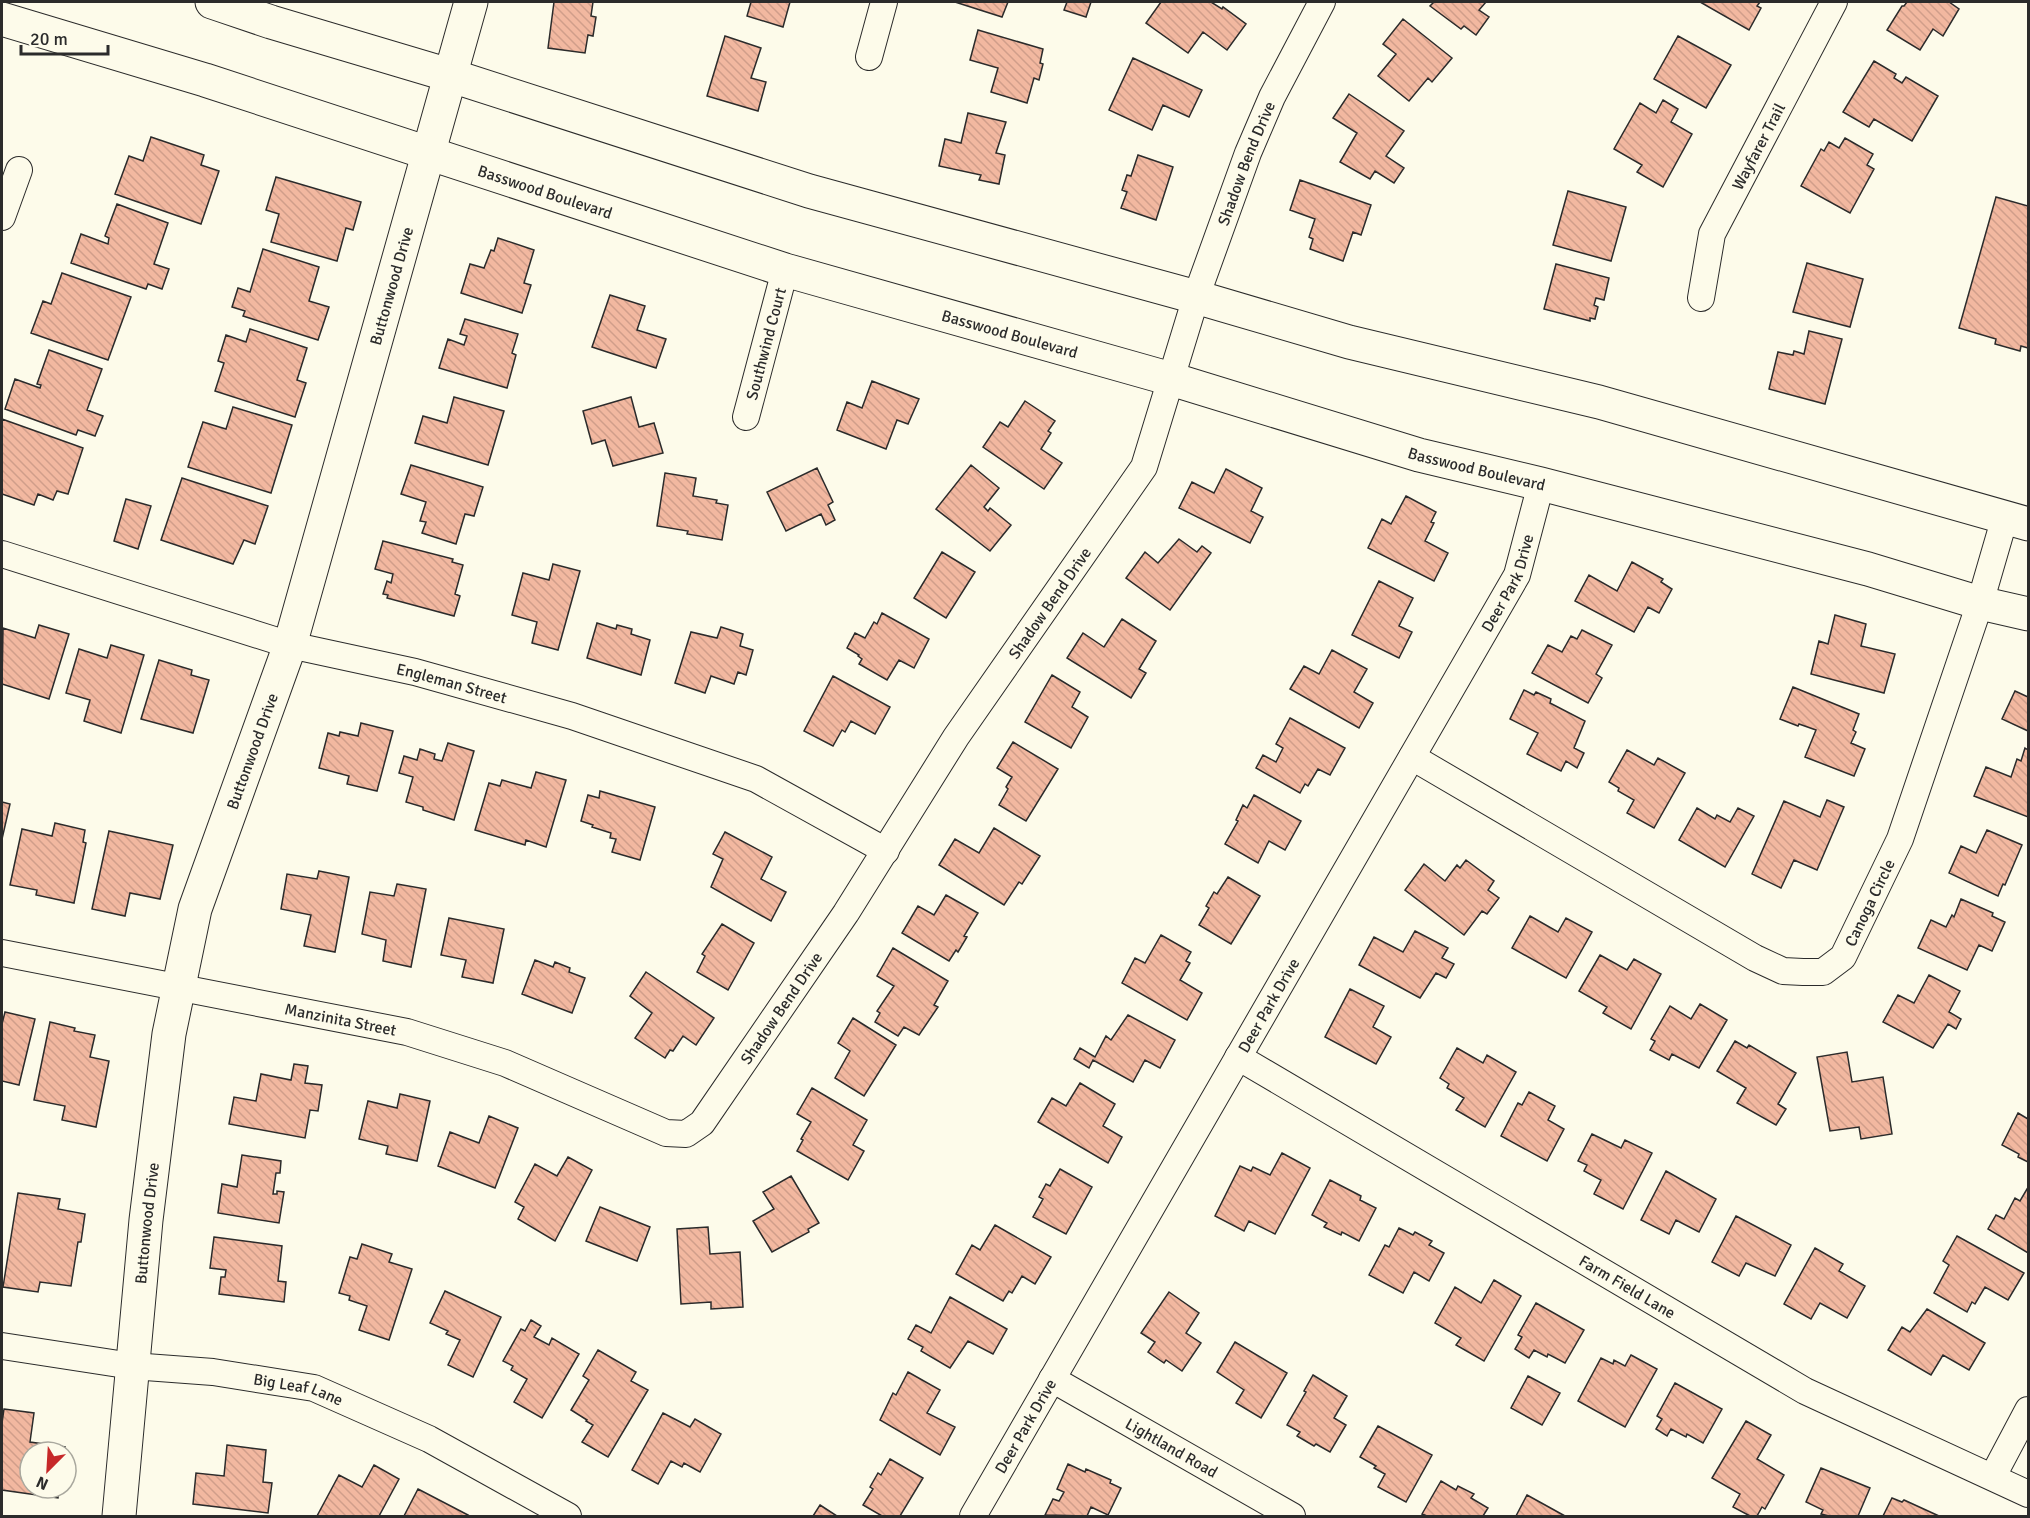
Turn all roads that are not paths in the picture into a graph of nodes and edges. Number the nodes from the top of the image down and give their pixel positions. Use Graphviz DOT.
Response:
graph roads {
  1 [pos="212,2"];
  2 [pos="471,2"];
  3 [pos="884,2"];
  4 [pos="1322,2"];
  5 [pos="1834,2"];
  6 [pos="2,19"];
  7 [pos="869,57"];
  8 [pos="449,75"];
  9 [pos="428,154"];
  10 [pos="19,170"];
  11 [pos="2,217"];
  12 [pos="785,270"];
  13 [pos="1196,297"];
  14 [pos="1701,298"];
  15 [pos="1171,379"];
  16 [pos="746,417"];
  17 [pos="1541,484"];
  18 [pos="2017,521"];
  19 [pos="2,554"];
  20 [pos="1980,603"];
  21 [pos="2028,614"];
  22 [pos="290,645"];
  23 [pos="1412,757"];
  24 [pos="886,851"];
  25 [pos="2,953"];
  26 [pos="179,988"];
  27 [pos="1238,1057"];
  28 [pos="666,1133"];
  29 [pos="2,1346"];
  30 [pos="132,1366"];
  31 [pos="1052,1379"];
  32 [pos="2028,1410"];
  33 [pos="1993,1476"];
  34 [pos="2028,1494"];
  35 [pos="119,1516"];
  36 [pos="568,1516"];
  37 [pos="973,1516"];
  38 [pos="1293,1516"];
  1 -- 8 [label="main road"];
  2 -- 8 [label="main road, Buttonwood Drive"];
  3 -- 7 [label="street"];
  4 -- 13 [label="street, Shadow Bend Drive"];
  5 -- 14 [label="street, Wayfarer Trail"];
  6 -- 9 [label="main road, Basswood Boulevard"];
  8 -- 9 [label="main road, Buttonwood Drive"];
  8 -- 13 [label="main road"];
  9 -- 12 [label="main road, Basswood Boulevard"];
  9 -- 22 [label="main road, Buttonwood Drive"];
  10 -- 11 [label="street"];
  12 -- 15 [label="main road, Basswood Boulevard"];
  12 -- 16 [label="street, Southwind Court"];
  13 -- 15 [label="street, Shadow Bend Drive"];
  13 -- 18 [label="main road"];
  15 -- 17 [label="main road, Basswood Boulevard"];
  15 -- 24 [label="street, Shadow Bend Drive"];
  17 -- 20 [label="main road, Basswood Boulevard"];
  17 -- 23 [label="street, Deer Park Drive"];
  18 -- 20 [label="street, Canoga Circle"];
  19 -- 22 [label="street, Engleman Street"];
  20 -- 21 [label="main road, Basswood Boulevard"];
  20 -- 23 [label="street, Canoga Circle"];
  22 -- 24 [label="street, Engleman Street"];
  22 -- 26 [label="main road, Buttonwood Drive"];
  23 -- 27 [label="street, Deer Park Drive"];
  24 -- 28 [label="street, Shadow Bend Drive"];
  25 -- 26 [label="street, Manzinita Street"];
  26 -- 28 [label="street, Manzinita Street"];
  26 -- 30 [label="main road, Buttonwood Drive"];
  27 -- 31 [label="street, Deer Park Drive"];
  27 -- 33 [label="street, Farm Field Lane"];
  29 -- 30 [label="street, Big Leaf Lane"];
  30 -- 35 [label="main road, Buttonwood Drive"];
  30 -- 36 [label="street, Big Leaf Lane"];
  31 -- 37 [label="street, Deer Park Drive"];
  31 -- 38 [label="street, Lightland Road"];
  32 -- 33 [label="street"];
  33 -- 34 [label="street, Farm Field Lane"];
}
